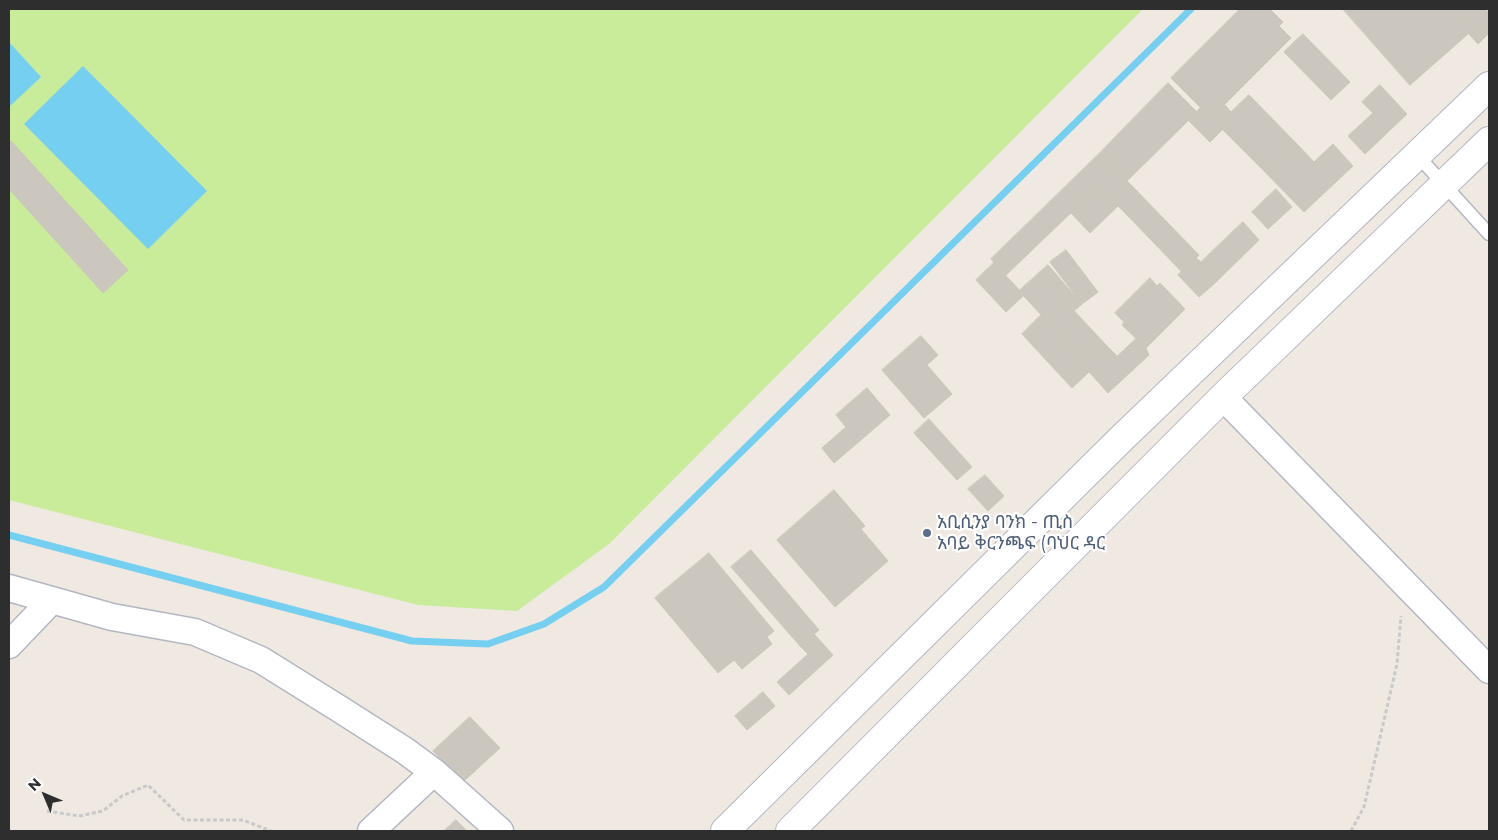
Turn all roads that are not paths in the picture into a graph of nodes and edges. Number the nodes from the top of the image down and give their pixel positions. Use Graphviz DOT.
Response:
graph roads {
  1 [pos="1489,86"];
  2 [pos="1489,141"];
  3 [pos="1416,155"];
  4 [pos="1444,185"];
  5 [pos="1489,234"];
  6 [pos="1223,397"];
  7 [pos="9,588"];
  8 [pos="51,601"];
  9 [pos="9,645"];
  10 [pos="1489,670"];
  11 [pos="434,772"];
  12 [pos="371,831"];
  13 [pos="500,831"];
  14 [pos="725,831"];
  15 [pos="790,831"];
  1 -- 3 [label="main road"];
  2 -- 4 [label="main road"];
  3 -- 4 [label="lane"];
  3 -- 14 [label="main road"];
  4 -- 5 [label="lane"];
  4 -- 6 [label="main road"];
  6 -- 10 [label="street"];
  6 -- 15 [label="main road"];
  7 -- 8 [label="street"];
  8 -- 9 [label="street"];
  8 -- 11 [label="street"];
  11 -- 12 [label="street"];
  11 -- 13 [label="street"];
}
